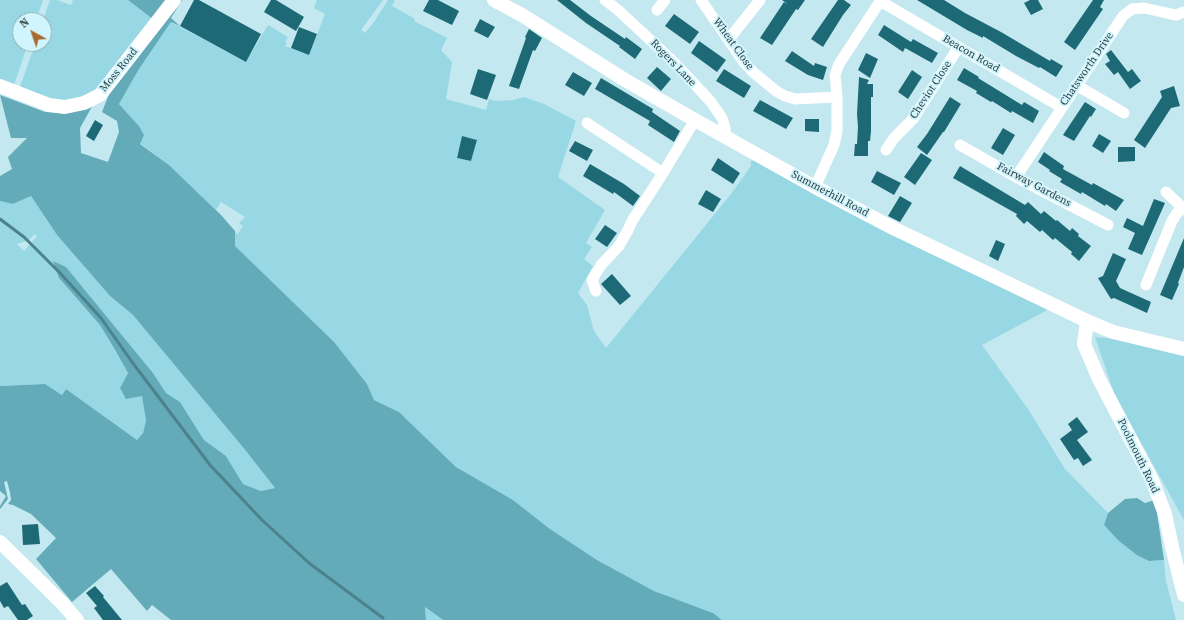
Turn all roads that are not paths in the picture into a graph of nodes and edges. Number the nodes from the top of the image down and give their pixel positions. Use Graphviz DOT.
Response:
graph roads {
  1 [pos="174,0"];
  2 [pos="494,0"];
  3 [pos="604,0"];
  4 [pos="665,0"];
  5 [pos="701,0"];
  6 [pos="760,0"];
  7 [pos="880,0"];
  8 [pos="657,10"];
  9 [pos="1184,12"];
  10 [pos="729,39"];
  11 [pos="958,48"];
  12 [pos="1076,84"];
  13 [pos="0,86"];
  14 [pos="837,97"];
  15 [pos="1062,108"];
  16 [pos="1124,113"];
  17 [pos="696,120"];
  18 [pos="587,124"];
  19 [pos="726,137"];
  20 [pos="960,145"];
  21 [pos="886,150"];
  22 [pos="663,173"];
  23 [pos="1016,177"];
  24 [pos="815,187"];
  25 [pos="1166,192"];
  26 [pos="1183,208"];
  27 [pos="1108,225"];
  28 [pos="1146,285"];
  29 [pos="596,291"];
  30 [pos="1087,321"];
  31 [pos="1184,349"];
  32 [pos="0,542"];
  33 [pos="1180,564"];
  34 [pos="1184,595"];
  35 [pos="77,620"];
  1 -- 13 [label="street, Moss Road"];
  2 -- 17 [label="street, Summerhill Road"];
  3 -- 19 [label="street, Rogers Lane"];
  4 -- 8 [label="street"];
  5 -- 10 [label="street, Wheat Close"];
  6 -- 10 [label="street"];
  7 -- 11 [label="street, Beacon Road"];
  7 -- 14 [label="street"];
  9 -- 12 [label="street, Chatsworth Drive"];
  10 -- 14 [label="street, Wheat Close"];
  11 -- 15 [label="street, Beacon Road"];
  11 -- 21 [label="street, Cheviot Close"];
  12 -- 15 [label="street, Chatsworth Drive"];
  12 -- 16 [label="street"];
  14 -- 24 [label="street"];
  15 -- 23 [label="street, Chatsworth Drive"];
  17 -- 19 [label="street, Summerhill Road"];
  17 -- 22 [label="street"];
  18 -- 22 [label="street"];
  19 -- 24 [label="street, Summerhill Road"];
  20 -- 23 [label="street, Fairway Gardens"];
  22 -- 29 [label="street"];
  23 -- 27 [label="street, Fairway Gardens"];
  24 -- 30 [label="street, Summerhill Road"];
  25 -- 26 [label="street"];
  26 -- 28 [label="street"];
  30 -- 31 [label="street, Summerhill Road"];
  30 -- 33 [label="street, Poolmouth Road"];
  32 -- 35 [label="street"];
  33 -- 34 [label="street, Poolmouth Road"];
}
